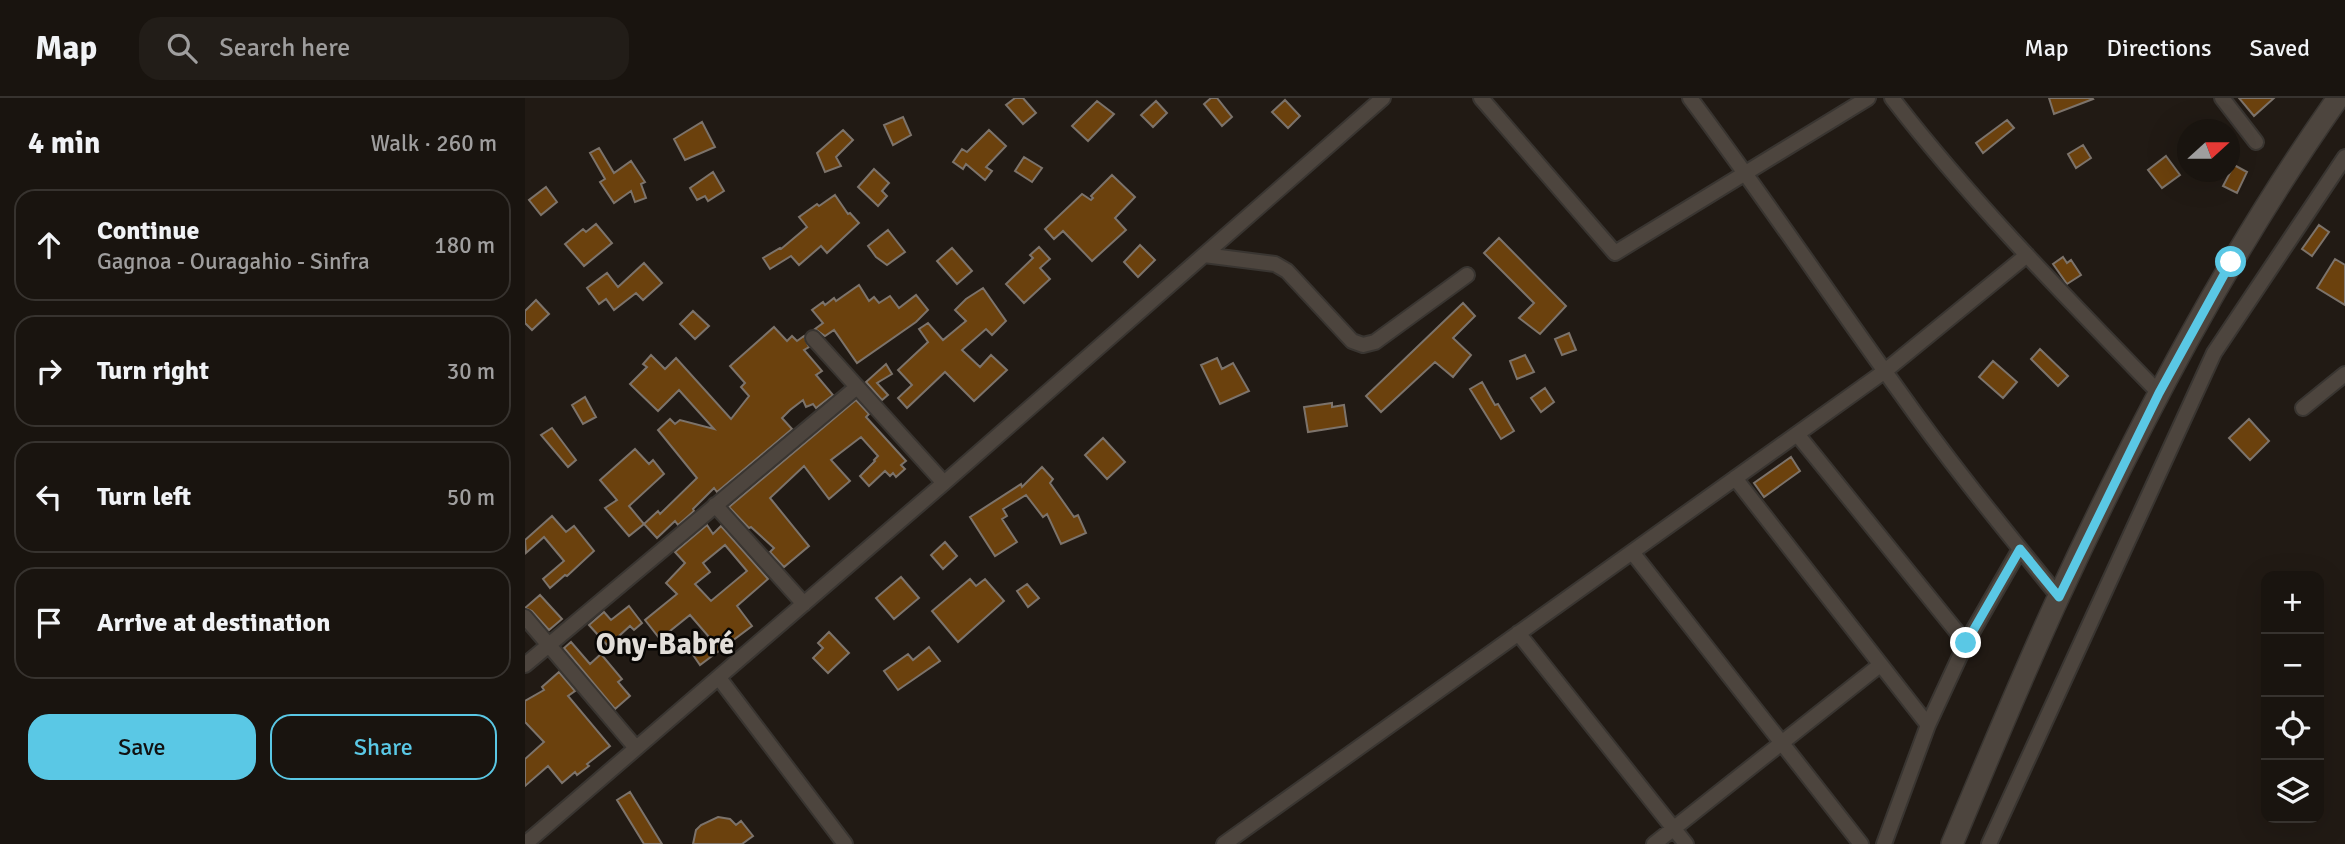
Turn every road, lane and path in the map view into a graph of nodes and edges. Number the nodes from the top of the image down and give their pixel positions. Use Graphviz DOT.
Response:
graph roads {
  1 [pos="1383,98"];
  2 [pos="1481,98"];
  3 [pos="1690,98"];
  4 [pos="1868,98"];
  5 [pos="1892,98"];
  6 [pos="2222,98"];
  7 [pos="2338,98"];
  8 [pos="2256,142"];
  9 [pos="2345,156"];
  10 [pos="1747,173"];
  11 [pos="1204,255"];
  12 [pos="2027,255"];
  13 [pos="1467,275"];
  14 [pos="813,338"];
  15 [pos="1885,371"];
  16 [pos="2345,374"];
  17 [pos="857,387"];
  18 [pos="2159,393"];
  19 [pos="2302,408"];
  20 [pos="1797,434"];
  21 [pos="1735,478"];
  22 [pos="944,483"];
  23 [pos="715,505"];
  24 [pos="2020,549"];
  25 [pos="1632,552"];
  26 [pos="2059,597"];
  27 [pos="804,604"];
  28 [pos="525,617"];
  29 [pos="1518,633"];
  30 [pos="1966,643"];
  31 [pos="548,645"];
  32 [pos="525,664"];
  33 [pos="1880,664"];
  34 [pos="719,678"];
  35 [pos="1928,725"];
  36 [pos="1781,742"];
  37 [pos="636,748"];
  38 [pos="1675,829"];
  39 [pos="525,844"];
  40 [pos="845,844"];
  41 [pos="1224,844"];
  42 [pos="1654,844"];
  43 [pos="1686,844"];
  44 [pos="1861,844"];
  45 [pos="1884,844"];
  46 [pos="1952,844"];
  47 [pos="1989,844"];
  1 -- 11 [label="street"];
  2 -- 10 [label="street"];
  3 -- 10 [label="street"];
  4 -- 10 [label="street"];
  5 -- 12 [label="street"];
  6 -- 8 [label="street"];
  7 -- 18 [label="main road"];
  9 -- 47 [label="street"];
  10 -- 15 [label="street"];
  11 -- 13 [label="street"];
  11 -- 22 [label="street"];
  12 -- 15 [label="street"];
  12 -- 18 [label="street"];
  14 -- 17 [label="street"];
  15 -- 20 [label="street"];
  15 -- 24 [label="street"];
  16 -- 19 [label="street"];
  17 -- 22 [label="street"];
  17 -- 23 [label="street"];
  18 -- 26 [label="main road"];
  20 -- 21 [label="street"];
  20 -- 30 [label="street"];
  21 -- 25 [label="street"];
  21 -- 33 [label="street"];
  22 -- 27 [label="street"];
  23 -- 27 [label="street"];
  23 -- 31 [label="street"];
  24 -- 26 [label="street"];
  24 -- 30 [label="street"];
  25 -- 29 [label="street"];
  25 -- 36 [label="street"];
  26 -- 46 [label="main road"];
  27 -- 34 [label="street"];
  28 -- 31 [label="street"];
  29 -- 38 [label="street"];
  29 -- 41 [label="street"];
  30 -- 35 [label="street"];
  31 -- 32 [label="street"];
  31 -- 37 [label="street"];
  33 -- 35 [label="street"];
  33 -- 36 [label="street"];
  34 -- 37 [label="street"];
  34 -- 40 [label="street"];
  35 -- 45 [label="street"];
  36 -- 38 [label="street"];
  36 -- 44 [label="street"];
  37 -- 39 [label="street"];
  38 -- 42 [label="street"];
  38 -- 43 [label="street"];
}
